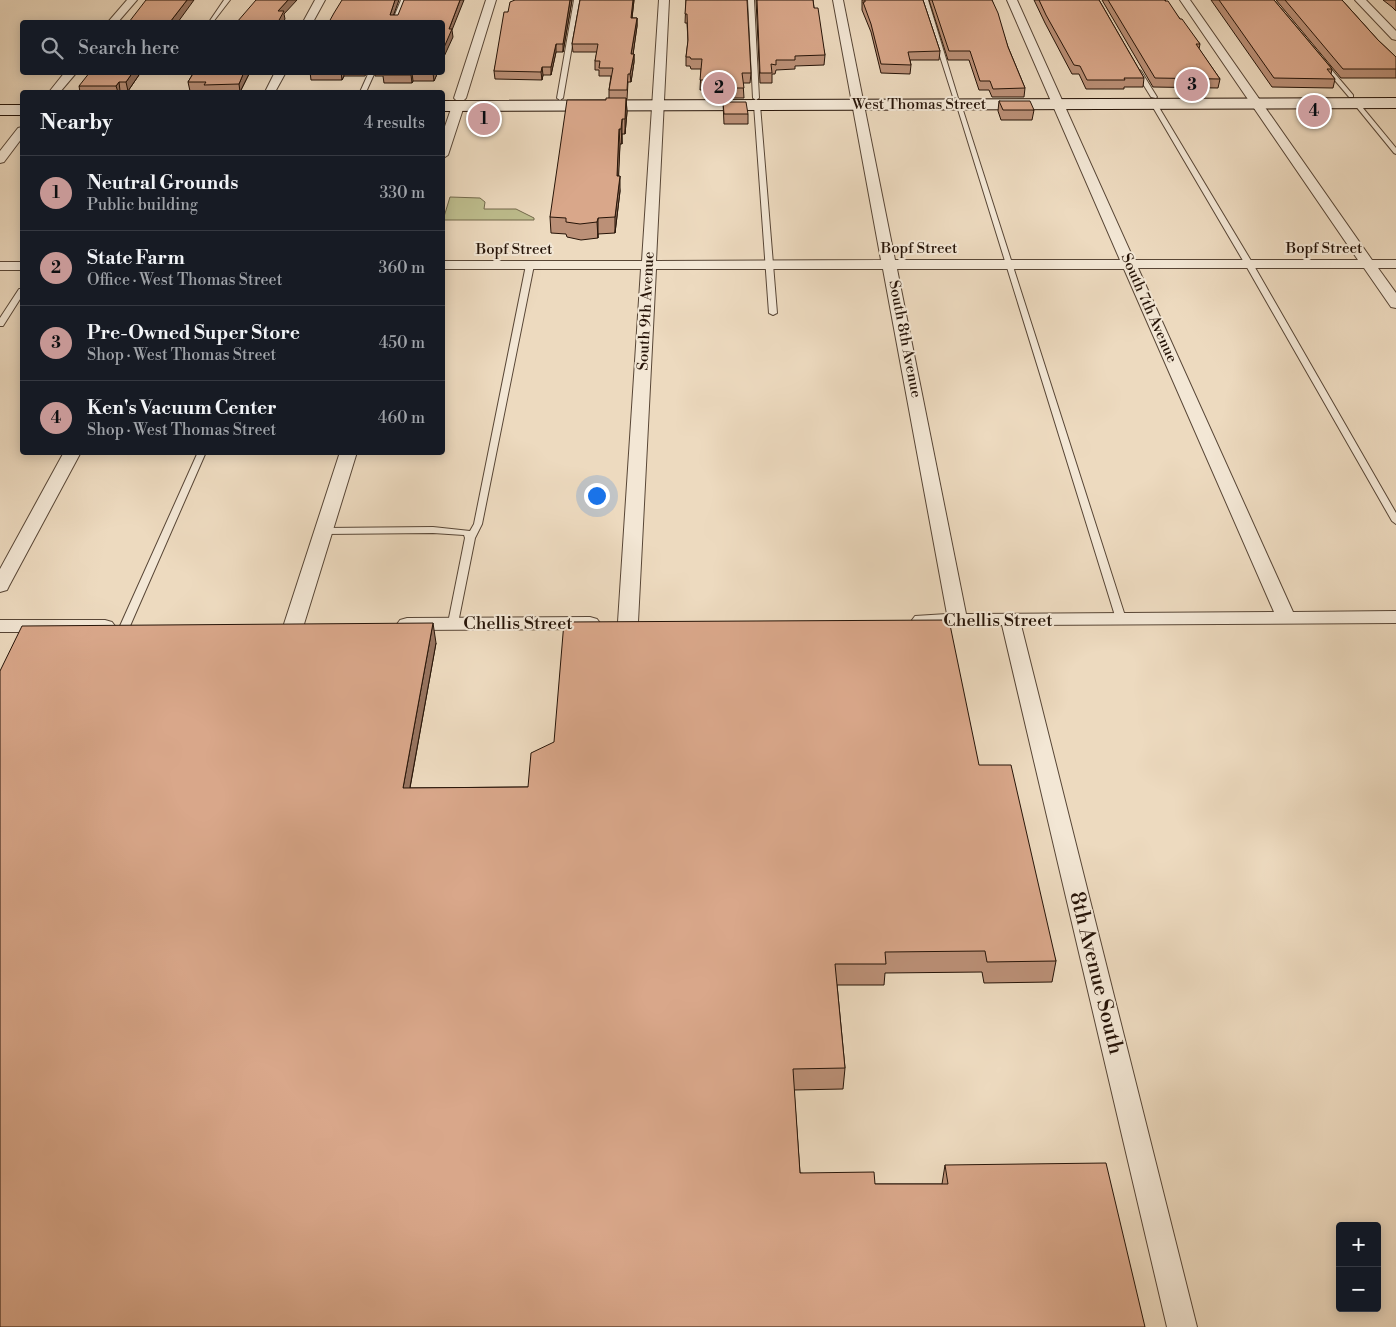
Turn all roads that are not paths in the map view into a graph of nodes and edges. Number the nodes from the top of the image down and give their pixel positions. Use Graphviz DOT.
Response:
graph roads {
  1 [pos="132,0"];
  2 [pos="227,0"];
  3 [pos="320,0"];
  4 [pos="404,0"];
  5 [pos="491,0"];
  6 [pos="577,0"];
  7 [pos="664,0"];
  8 [pos="751,0"];
  9 [pos="838,0"];
  10 [pos="925,0"];
  11 [pos="1012,0"];
  12 [pos="1185,0"];
  13 [pos="1360,0"];
  14 [pos="115,20"];
  15 [pos="212,20"];
  16 [pos="309,20"];
  17 [pos="395,20"];
  18 [pos="1396,37"];
  19 [pos="1318,57"];
  20 [pos="1135,65"];
  21 [pos="69,75"];
  22 [pos="279,75"];
  23 [pos="371,75"];
  24 [pos="56,90"];
  25 [pos="271,90"];
  26 [pos="364,90"];
  27 [pos="1396,96"];
  28 [pos="560,98"];
  29 [pos="1154,100"];
  30 [pos="1256,100"];
  31 [pos="1354,100"];
  32 [pos="857,101"];
  33 [pos="957,101"];
  34 [pos="1056,101"];
  35 [pos="659,102"];
  36 [pos="756,102"];
  37 [pos="0,103"];
  38 [pos="20,103"];
  39 [pos="454,103"];
  40 [pos="1396,103"];
  41 [pos="0,110"];
  42 [pos="20,110"];
  43 [pos="20,134"];
  44 [pos="445,142"];
  45 [pos="1396,152"];
  46 [pos="0,159"];
  47 [pos="1130,264"];
  48 [pos="1249,264"];
  49 [pos="1368,264"];
  50 [pos="1396,264"];
  51 [pos="530,265"];
  52 [pos="649,265"];
  53 [pos="770,265"];
  54 [pos="890,265"];
  55 [pos="1009,265"];
  56 [pos="0,266"];
  57 [pos="20,266"];
  58 [pos="445,266"];
  59 [pos="20,294"];
  60 [pos="1396,304"];
  61 [pos="773,313"];
  62 [pos="0,324"];
  63 [pos="72,455"];
  64 [pos="201,455"];
  65 [pos="348,455"];
  66 [pos="1396,521"];
  67 [pos="324,531"];
  68 [pos="470,538"];
  69 [pos="0,586"];
  70 [pos="1396,616"];
  71 [pos="1286,617"];
  72 [pos="900,620"];
  73 [pos="958,620"];
  74 [pos="1010,620"];
  75 [pos="1121,620"];
  76 [pos="628,622"];
  77 [pos="648,622"];
  78 [pos="274,624"];
  79 [pos="385,624"];
  80 [pos="453,624"];
  81 [pos="0,626"];
  82 [pos="125,626"];
  83 [pos="145,626"];
  84 [pos="1182,1327"];
  1 -- 14 [label="street"];
  2 -- 15 [label="lane"];
  3 -- 16 [label="street"];
  4 -- 17 [label="lane"];
  5 -- 39 [label="street"];
  6 -- 28 [label="lane"];
  7 -- 35 [label="street, South 9th Avenue"];
  8 -- 36 [label="lane"];
  9 -- 32 [label="street, South 8th Avenue"];
  10 -- 33 [label="lane"];
  11 -- 34 [label="street, South 7th Avenue"];
  12 -- 30 [label="street"];
  13 -- 18 [label="street"];
  19 -- 31 [label="lane"];
  20 -- 29 [label="lane"];
  21 -- 24 [label="street"];
  22 -- 25 [label="street"];
  23 -- 26 [label="lane"];
  27 -- 31 [label="main road, West Thomas Street"];
  28 -- 35 [label="main road, West Thomas Street"];
  28 -- 39 [label="main road, West Thomas Street"];
  29 -- 30 [label="main road, West Thomas Street"];
  29 -- 34 [label="main road, West Thomas Street"];
  29 -- 48 [label="lane"];
  30 -- 31 [label="main road, West Thomas Street"];
  30 -- 49 [label="street"];
  31 -- 40 [label="main road, West Thomas Street"];
  31 -- 45 [label="lane"];
  32 -- 33 [label="main road, West Thomas Street"];
  32 -- 36 [label="main road, West Thomas Street"];
  32 -- 54 [label="street, South 8th Avenue"];
  33 -- 34 [label="main road, West Thomas Street"];
  33 -- 55 [label="lane"];
  34 -- 47 [label="street, South 7th Avenue"];
  35 -- 36 [label="main road, West Thomas Street"];
  35 -- 39 [label="main road, West Thomas Street"];
  35 -- 52 [label="street, South 9th Avenue"];
  36 -- 53 [label="lane"];
  37 -- 38 [label="main road"];
  39 -- 44 [label="street"];
  41 -- 42 [label="main road"];
  43 -- 46 [label="street"];
  47 -- 48 [label="street, Bopf Street"];
  47 -- 55 [label="street, Bopf Street"];
  47 -- 71 [label="street, South 7th Avenue"];
  48 -- 49 [label="street, Bopf Street"];
  48 -- 66 [label="lane"];
  49 -- 50 [label="street, Bopf Street"];
  49 -- 60 [label="street"];
  51 -- 52 [label="street, Bopf Street"];
  51 -- 58 [label="street, Bopf Street"];
  51 -- 68 [label="lane"];
  52 -- 53 [label="street, Bopf Street"];
  52 -- 76 [label="street, South 9th Avenue"];
  53 -- 54 [label="street, Bopf Street"];
  53 -- 61 [label="lane"];
  54 -- 55 [label="street, Bopf Street"];
  54 -- 73 [label="street, South 8th Avenue"];
  55 -- 75 [label="lane"];
  56 -- 57 [label="street"];
  59 -- 62 [label="lane"];
  63 -- 69 [label="street"];
  64 -- 82 [label="lane"];
  65 -- 67 [label="street"];
  67 -- 68 [label="lane"];
  67 -- 78 [label="street"];
  68 -- 80 [label="lane"];
  70 -- 71 [label="street, Chellis Street"];
  71 -- 75 [label="street, Chellis Street"];
  72 -- 73 [label="street, Chellis Street"];
  73 -- 74 [label="street, Chellis Street"];
  74 -- 75 [label="street, Chellis Street"];
  74 -- 84 [label="street, 8th Avenue South"];
  76 -- 77 [label="street, Chellis Street"];
  76 -- 80 [label="street, Chellis Street"];
  79 -- 80 [label="street, Chellis Street"];
  81 -- 82 [label="street"];
  82 -- 83 [label="street"];
}
